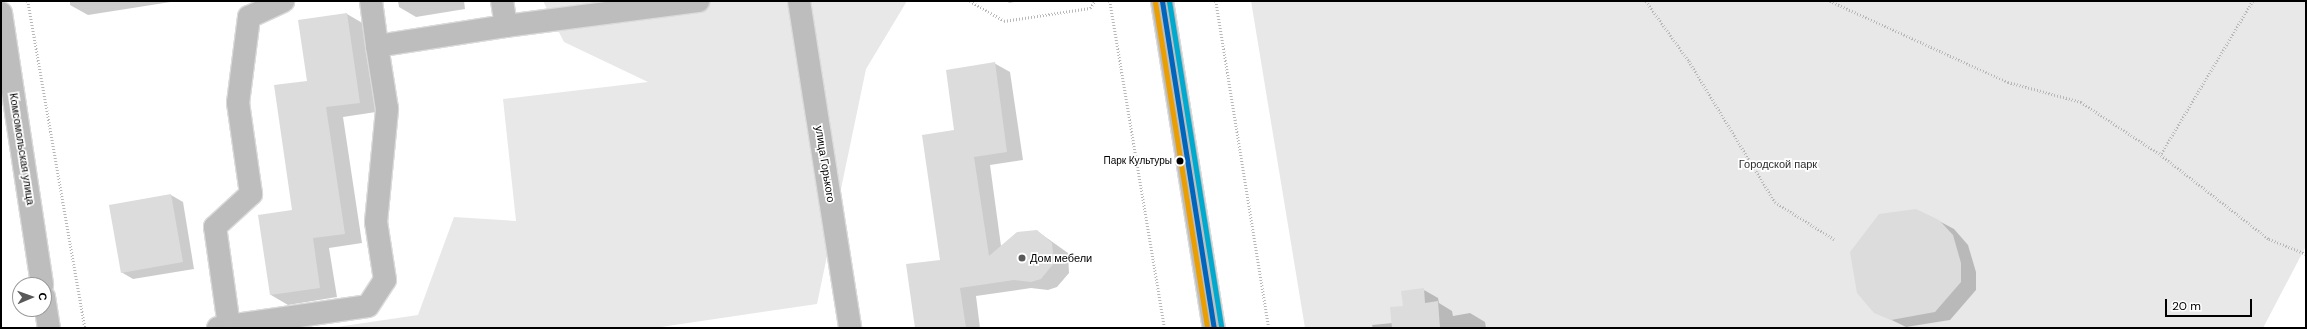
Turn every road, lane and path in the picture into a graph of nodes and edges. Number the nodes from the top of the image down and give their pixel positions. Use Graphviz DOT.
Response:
graph roads {
  1 [pos="28,1"];
  2 [pos="283,1"];
  3 [pos="371,1"];
  4 [pos="502,1"];
  5 [pos="698,1"];
  6 [pos="799,1"];
  7 [pos="970,1"];
  8 [pos="1095,1"];
  9 [pos="1110,1"];
  10 [pos="1162,1"];
  11 [pos="1216,1"];
  12 [pos="1646,1"];
  13 [pos="1830,1"];
  14 [pos="2253,1"];
  15 [pos="1,13"];
  16 [pos="506,26"];
  17 [pos="377,46"];
  18 [pos="2161,155"];
  19 [pos="1834,239"];
  20 [pos="2306,254"];
  21 [pos="41,277"];
  22 [pos="47,317"];
  23 [pos="224,327"];
  24 [pos="49,328"];
  25 [pos="85,328"];
  26 [pos="850,328"];
  27 [pos="1165,328"];
  28 [pos="1214,328"];
  29 [pos="1269,328"];
  1 -- 25 [label="path"];
  2 -- 23 [label="street"];
  3 -- 17 [label="street"];
  4 -- 16 [label="street"];
  5 -- 16 [label="street"];
  6 -- 26 [label="street, улица Горького"];
  7 -- 8 [label="path"];
  9 -- 27 [label="path"];
  10 -- 28 [label="street"];
  11 -- 29 [label="path"];
  12 -- 19 [label="path"];
  13 -- 18 [label="path"];
  14 -- 18 [label="path"];
  15 -- 21 [label="street, Комсомольская улица"];
  16 -- 17 [label="street"];
  17 -- 23 [label="street"];
  18 -- 20 [label="path"];
  22 -- 24 [label="street"];
}
